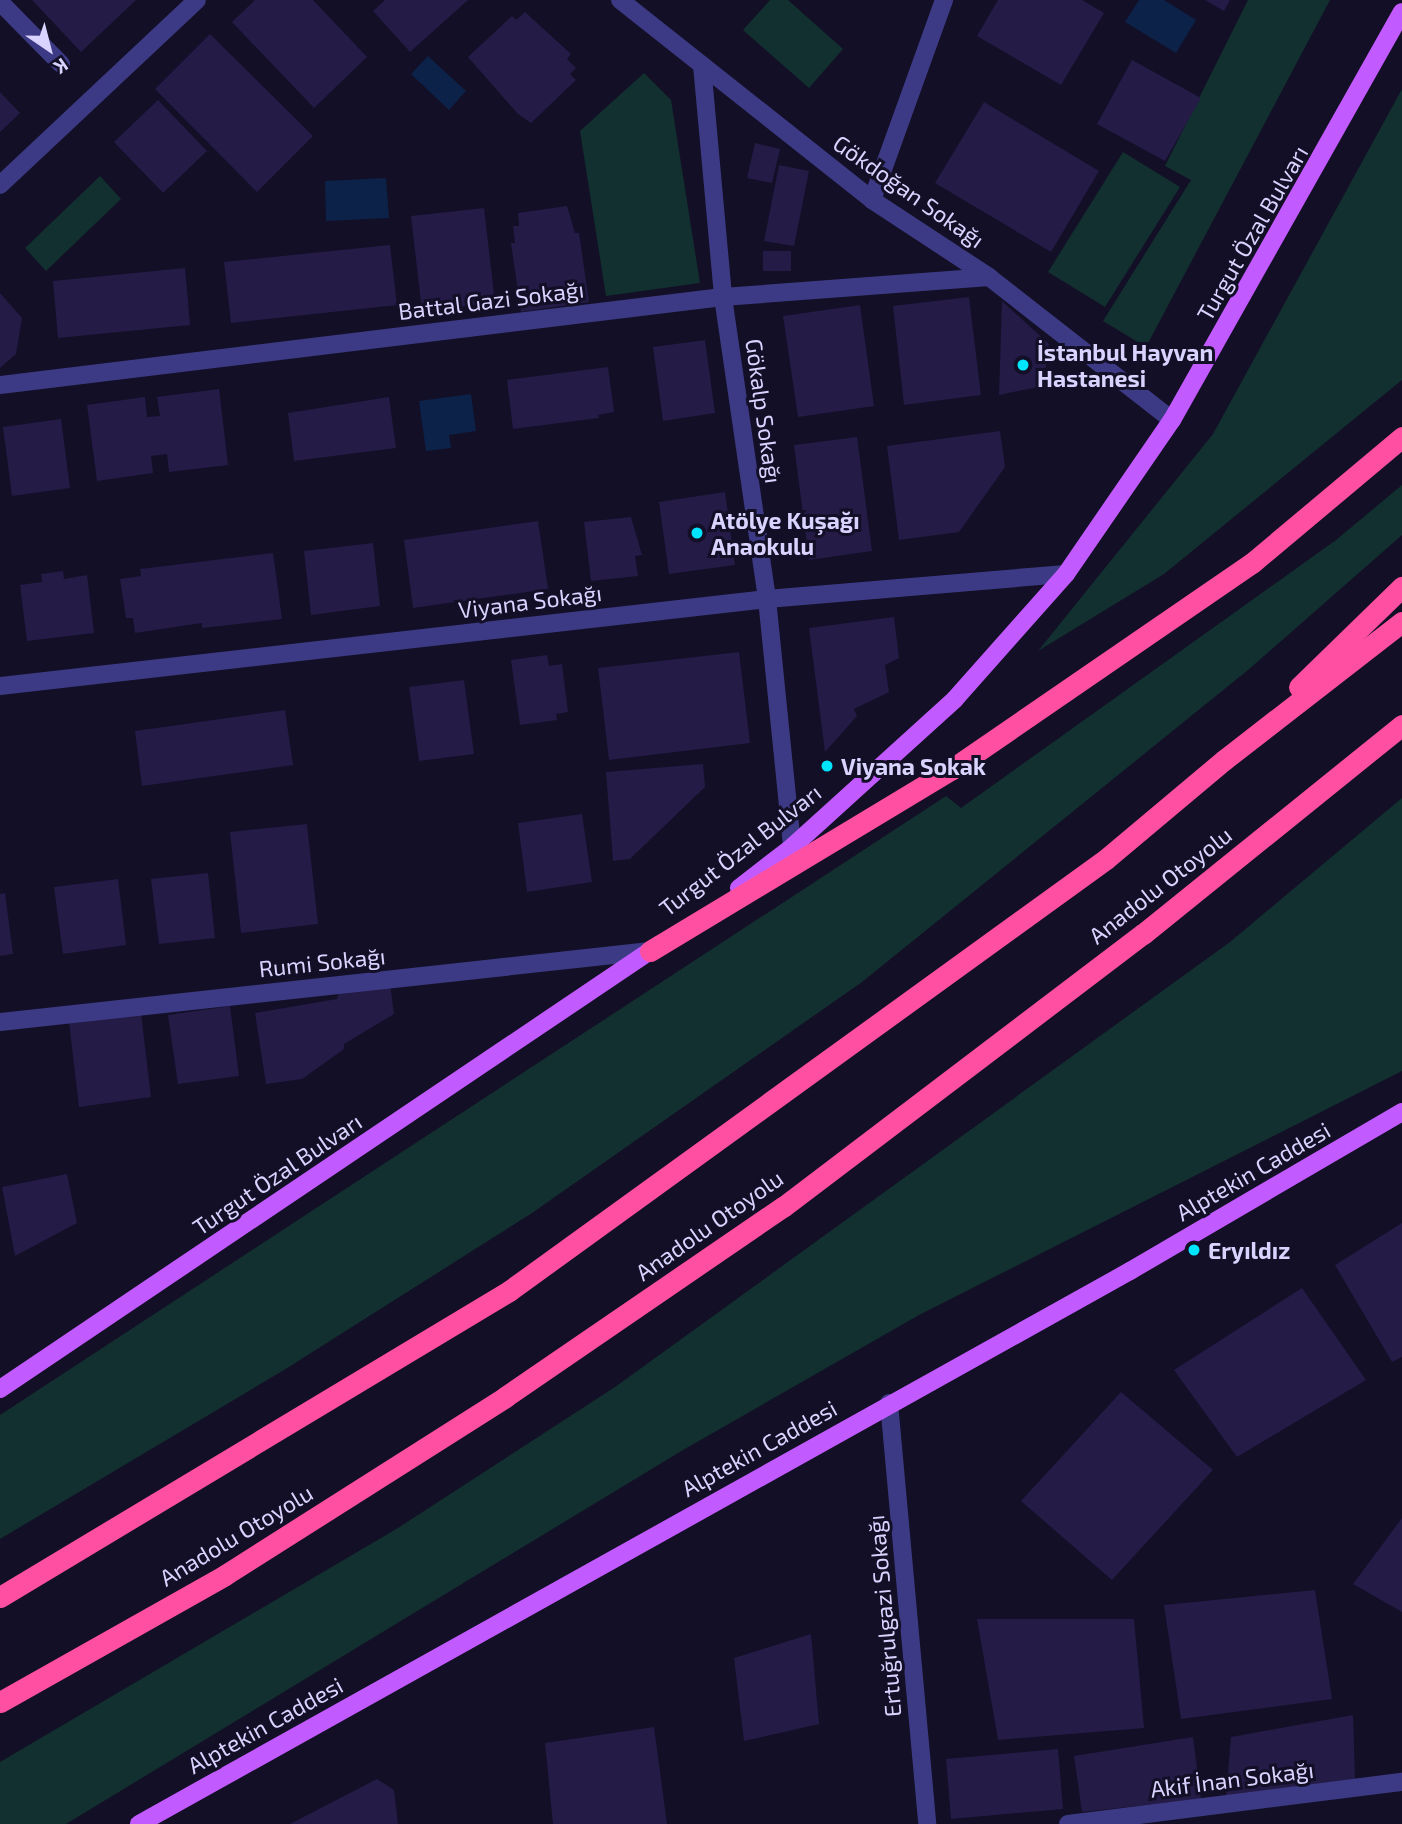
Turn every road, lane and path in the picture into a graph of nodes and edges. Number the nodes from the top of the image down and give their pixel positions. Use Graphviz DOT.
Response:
graph roads {
  1 [pos="197,0"];
  2 [pos="620,0"];
  3 [pos="944,0"];
  4 [pos="0,2"];
  5 [pos="1402,12"];
  6 [pos="61,64"];
  7 [pos="702,65"];
  8 [pos="0,185"];
  9 [pos="872,200"];
  10 [pos="989,277"];
  11 [pos="723,297"];
  12 [pos="0,385"];
  13 [pos="1171,420"];
  14 [pos="1402,437"];
  15 [pos="1066,574"];
  16 [pos="1402,587"];
  17 [pos="766,598"];
  18 [pos="1402,622"];
  19 [pos="0,686"];
  20 [pos="1402,725"];
  21 [pos="1224,760"];
  22 [pos="792,847"];
  23 [pos="650,951"];
  24 [pos="0,1022"];
  25 [pos="1402,1112"];
  26 [pos="0,1389"];
  27 [pos="888,1403"];
  28 [pos="0,1597"];
  29 [pos="0,1702"];
  30 [pos="1402,1782"];
  31 [pos="139,1824"];
  32 [pos="927,1824"];
  33 [pos="1069,1824"];
  1 -- 8 [label="street"];
  2 -- 7 [label="street, Gökdoğan Sokağı"];
  3 -- 9 [label="street"];
  4 -- 6 [label="street"];
  5 -- 13 [label="main road, Turgut Özal Bulvarı"];
  7 -- 9 [label="street, Gökdoğan Sokağı"];
  7 -- 11 [label="street, Gökalp Sokağı"];
  9 -- 10 [label="street, Gökdoğan Sokağı"];
  10 -- 11 [label="street, Battal Gazi Sokağı"];
  10 -- 13 [label="street, Gökdoğan Sokağı"];
  11 -- 12 [label="street, Battal Gazi Sokağı"];
  11 -- 17 [label="street, Gökalp Sokağı"];
  13 -- 15 [label="main road, Turgut Özal Bulvarı"];
  14 -- 23 [label="highway"];
  15 -- 17 [label="street, Viyana Sokağı"];
  15 -- 22 [label="main road, Turgut Özal Bulvarı"];
  16 -- 21 [label="highway"];
  17 -- 19 [label="street, Viyana Sokağı"];
  17 -- 22 [label="street, Gökalp Sokağı"];
  18 -- 21 [label="highway"];
  20 -- 29 [label="highway, Anadolu Otoyolu"];
  21 -- 28 [label="highway"];
  22 -- 23 [label="main road, Turgut Özal Bulvarı"];
  23 -- 24 [label="street, Rumi Sokağı"];
  23 -- 26 [label="main road, Turgut Özal Bulvarı"];
  25 -- 27 [label="main road, Alptekin Caddesi"];
  27 -- 31 [label="main road, Alptekin Caddesi"];
  27 -- 32 [label="street, Ertuğrulgazi Sokağı"];
  30 -- 33 [label="street, Akif İnan Sokağı"];
}
